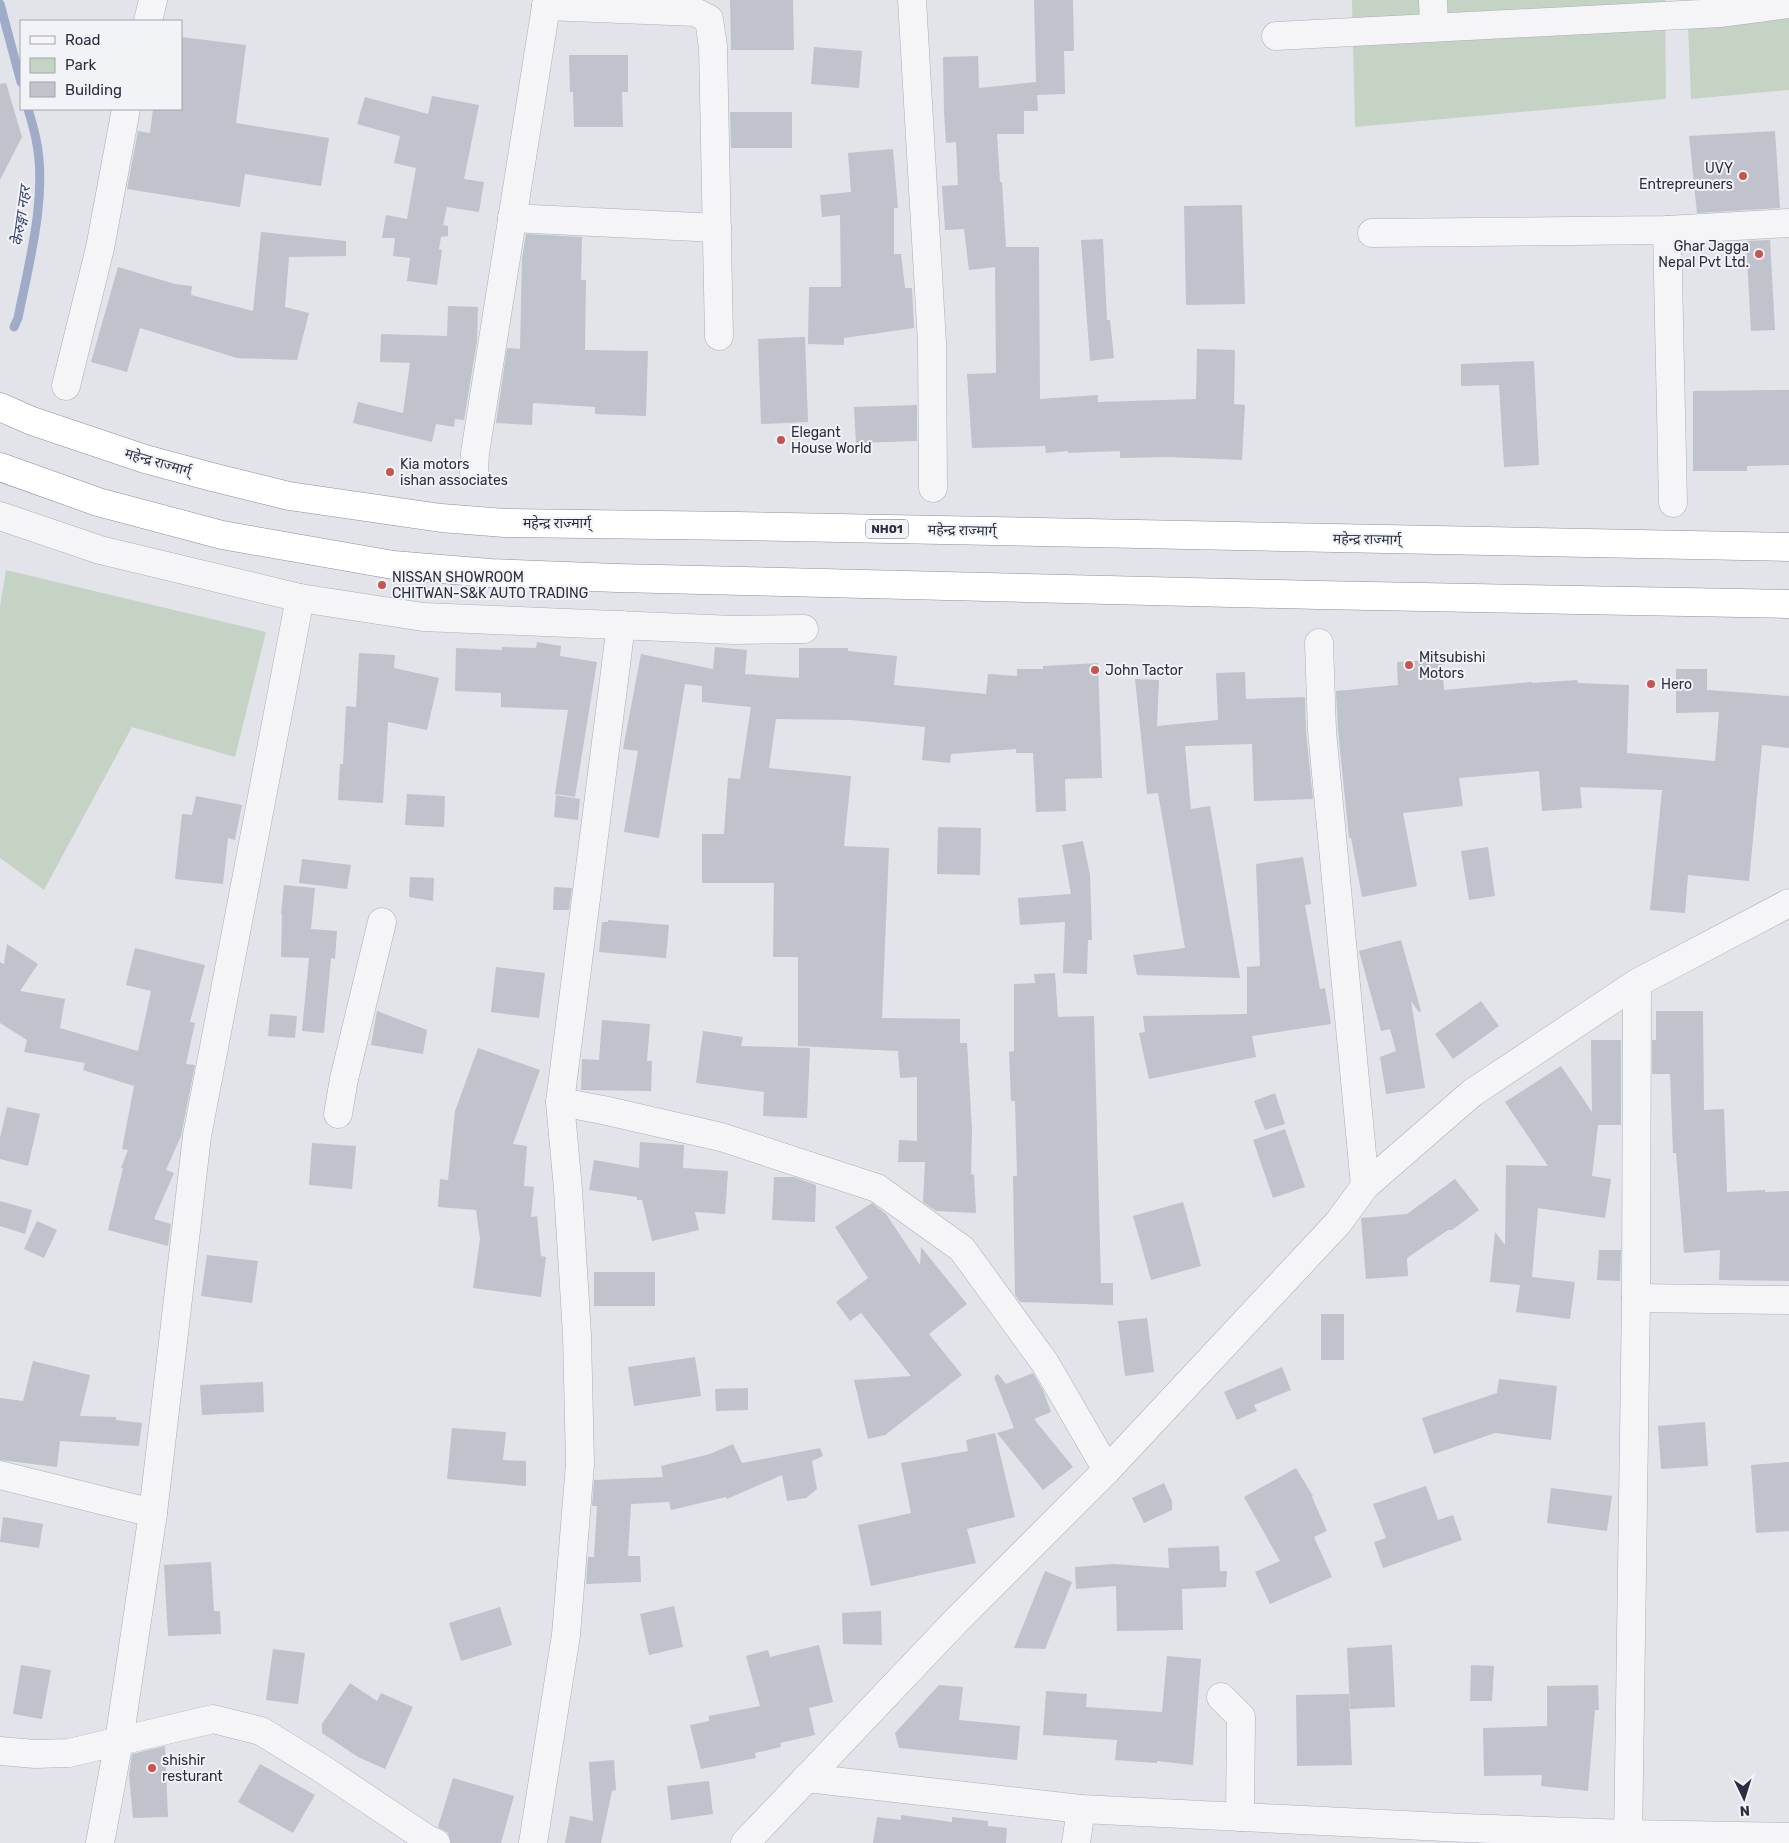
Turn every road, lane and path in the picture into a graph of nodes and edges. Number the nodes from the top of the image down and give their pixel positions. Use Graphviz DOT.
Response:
graph roads {
  1 [pos="153,0"];
  2 [pos="912,0"];
  3 [pos="1433,0"];
  4 [pos="547,3"];
  5 [pos="1789,4"];
  6 [pos="148,20"];
  7 [pos="1434,27"];
  8 [pos="1276,36"];
  9 [pos="126,110"];
  10 [pos="512,218"];
  11 [pos="1789,223"];
  12 [pos="717,228"];
  13 [pos="1667,230"];
  14 [pos="1372,233"];
  15 [pos="719,336"];
  16 [pos="66,386"];
  17 [pos="0,407"];
  18 [pos="0,467"];
  19 [pos="474,472"];
  20 [pos="933,488"];
  21 [pos="1672,503"];
  22 [pos="0,516"];
  23 [pos="1789,547"];
  24 [pos="300,598"];
  25 [pos="1789,604"];
  26 [pos="621,625"];
  27 [pos="804,629"];
  28 [pos="1319,643"];
  29 [pos="1789,903"];
  30 [pos="382,922"];
  31 [pos="1637,983"];
  32 [pos="560,1102"];
  33 [pos="338,1114"];
  34 [pos="1365,1186"];
  35 [pos="1636,1298"];
  36 [pos="1789,1300"];
  37 [pos="1107,1470"];
  38 [pos="0,1475"];
  39 [pos="153,1512"];
  40 [pos="1221,1697"];
  41 [pos="119,1741"];
  42 [pos="0,1751"];
  43 [pos="806,1778"];
  44 [pos="1081,1809"];
  45 [pos="1240,1817"];
  46 [pos="1789,1837"];
  47 [pos="1628,1839"];
  48 [pos="100,1843"];
  49 [pos="436,1843"];
  50 [pos="532,1843"];
  51 [pos="745,1843"];
  52 [pos="1076,1843"];
  1 -- 6 [label="street"];
  2 -- 20 [label="street"];
  3 -- 7 [label="street"];
  4 -- 10 [label="street"];
  4 -- 12 [label="street"];
  5 -- 7 [label="street"];
  7 -- 8 [label="street"];
  9 -- 16 [label="street"];
  10 -- 12 [label="street"];
  10 -- 19 [label="street"];
  11 -- 13 [label="street"];
  12 -- 15 [label="street"];
  13 -- 14 [label="street"];
  13 -- 21 [label="street"];
  17 -- 23 [label="highway, महेन्द्र राज्मार्ग् / NH01"];
  18 -- 25 [label="highway"];
  22 -- 24 [label="street"];
  24 -- 26 [label="street"];
  24 -- 39 [label="street"];
  26 -- 27 [label="street"];
  26 -- 32 [label="street"];
  28 -- 34 [label="street"];
  29 -- 31 [label="street"];
  30 -- 33 [label="street"];
  31 -- 34 [label="street"];
  31 -- 35 [label="street"];
  32 -- 37 [label="street"];
  32 -- 50 [label="street"];
  34 -- 37 [label="street"];
  35 -- 36 [label="street"];
  35 -- 47 [label="street"];
  37 -- 43 [label="street"];
  38 -- 39 [label="street"];
  39 -- 41 [label="street"];
  40 -- 45 [label="street"];
  41 -- 42 [label="street"];
  41 -- 48 [label="street"];
  41 -- 49 [label="street"];
  43 -- 44 [label="street"];
  43 -- 51 [label="street"];
  44 -- 45 [label="street"];
  44 -- 52 [label="street"];
  45 -- 47 [label="street"];
  46 -- 47 [label="street"];
}
